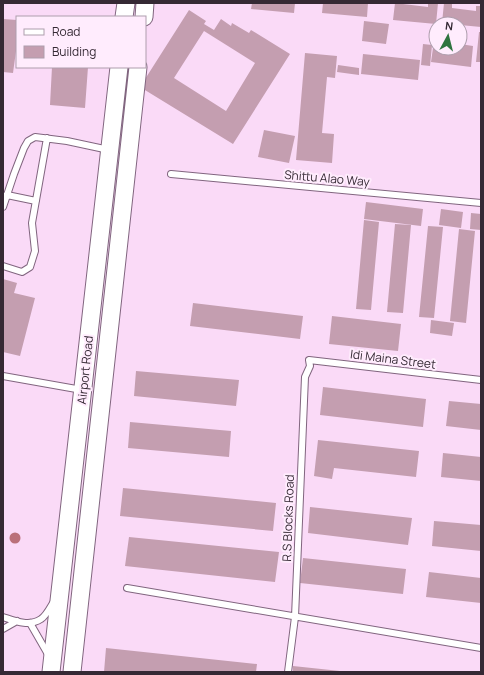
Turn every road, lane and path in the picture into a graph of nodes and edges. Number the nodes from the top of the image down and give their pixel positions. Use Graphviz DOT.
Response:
graph roads {
  1 [pos="126,3"];
  2 [pos="145,3"];
  3 [pos="124,16"];
  4 [pos="144,16"];
  5 [pos="119,68"];
  6 [pos="138,68"];
  7 [pos="47,138"];
  8 [pos="110,150"];
  9 [pos="170,174"];
  10 [pos="5,196"];
  11 [pos="36,201"];
  12 [pos="481,204"];
  13 [pos="3,207"];
  14 [pos="3,266"];
  15 [pos="310,366"];
  16 [pos="3,376"];
  17 [pos="481,380"];
  18 [pos="83,390"];
  19 [pos="126,588"];
  20 [pos="60,594"];
  21 [pos="3,617"];
  22 [pos="295,617"];
  23 [pos="17,621"];
  24 [pos="30,623"];
  25 [pos="3,629"];
  26 [pos="481,648"];
  27 [pos="52,667"];
  28 [pos="72,672"];
  29 [pos="288,672"];
  1 -- 3 [label="main road"];
  2 -- 4 [label="main road"];
  5 -- 8 [label="main road, Airport Road"];
  6 -- 28 [label="main road, Airport Road"];
  7 -- 8 [label="lane"];
  7 -- 10 [label="lane"];
  7 -- 11 [label="lane"];
  8 -- 18 [label="main road, Airport Road"];
  9 -- 12 [label="lane, Shittu Alao Way"];
  10 -- 11 [label="lane"];
  10 -- 13 [label="lane"];
  11 -- 14 [label="lane"];
  15 -- 17 [label="lane, Idi Maina Street"];
  15 -- 22 [label="lane, R.S Blocks Road"];
  16 -- 18 [label="lane"];
  18 -- 20 [label="main road, Airport Road"];
  19 -- 22 [label="lane"];
  20 -- 24 [label="lane"];
  20 -- 27 [label="main road, Airport Road"];
  21 -- 23 [label="lane"];
  22 -- 26 [label="lane"];
  22 -- 29 [label="lane, R.S Blocks Road"];
  23 -- 24 [label="lane"];
  23 -- 25 [label="lane"];
  24 -- 27 [label="lane"];
}
